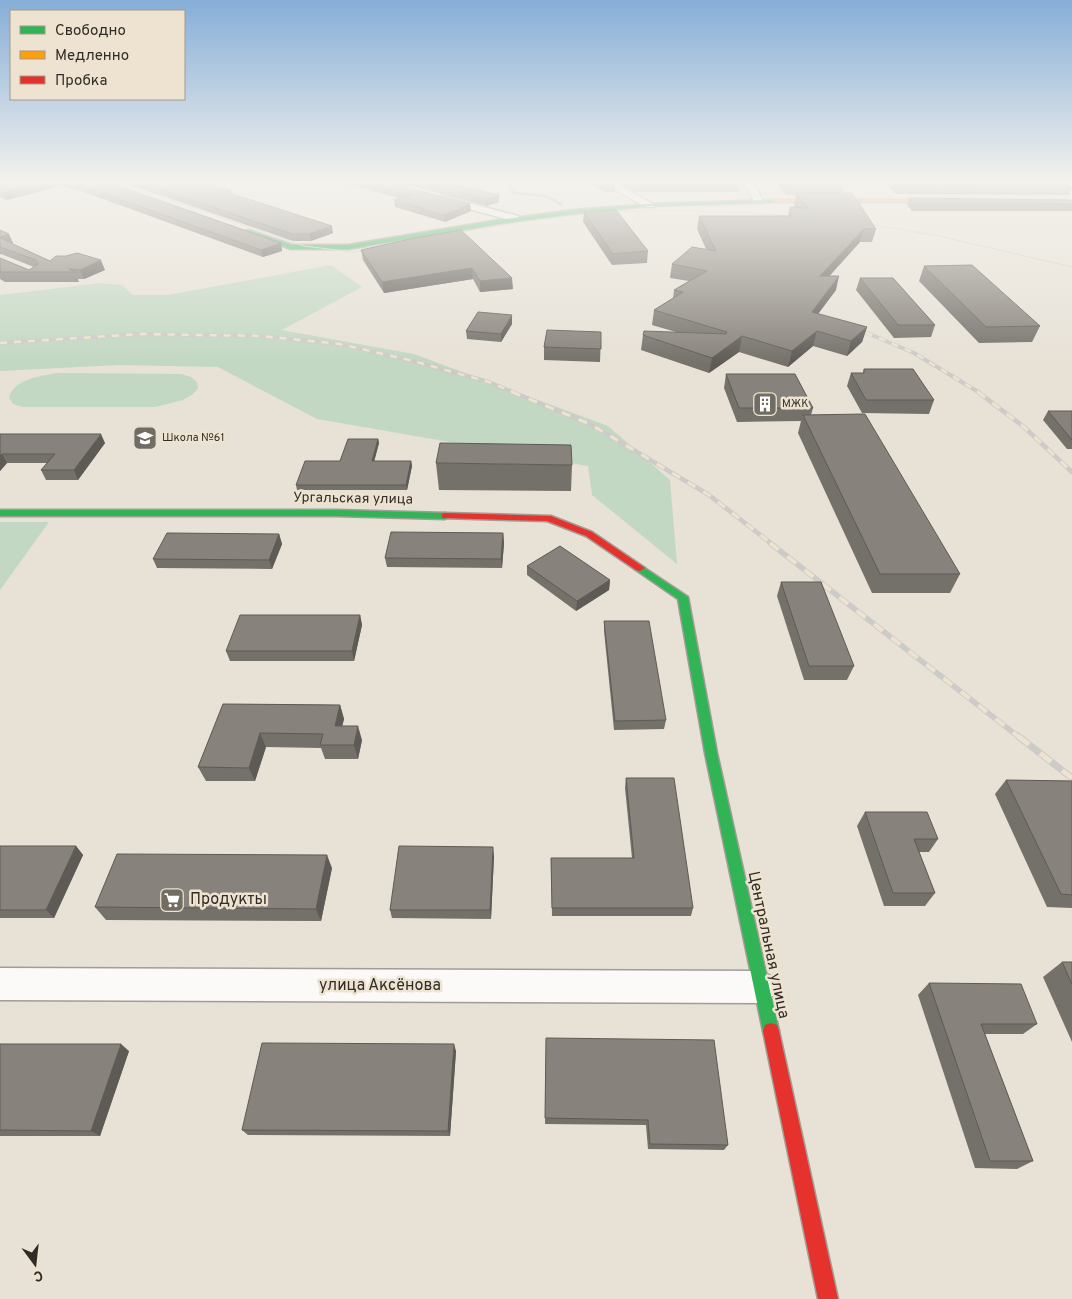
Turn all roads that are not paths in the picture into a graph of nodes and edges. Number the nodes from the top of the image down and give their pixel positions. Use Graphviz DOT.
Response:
graph roads {
  1 [pos="281,243"];
  2 [pos="373,243"];
  3 [pos="0,513"];
  4 [pos="682,597"];
  5 [pos="0,984"];
  6 [pos="760,987"];
  7 [pos="828,1299"];
  1 -- 2 [label="street"];
  3 -- 4 [label="street, Ургальская улица"];
  4 -- 6 [label="street, Центральная улица"];
  5 -- 6 [label="street, улица Аксёнова"];
  6 -- 7 [label="street, Центральная улица"];
}
